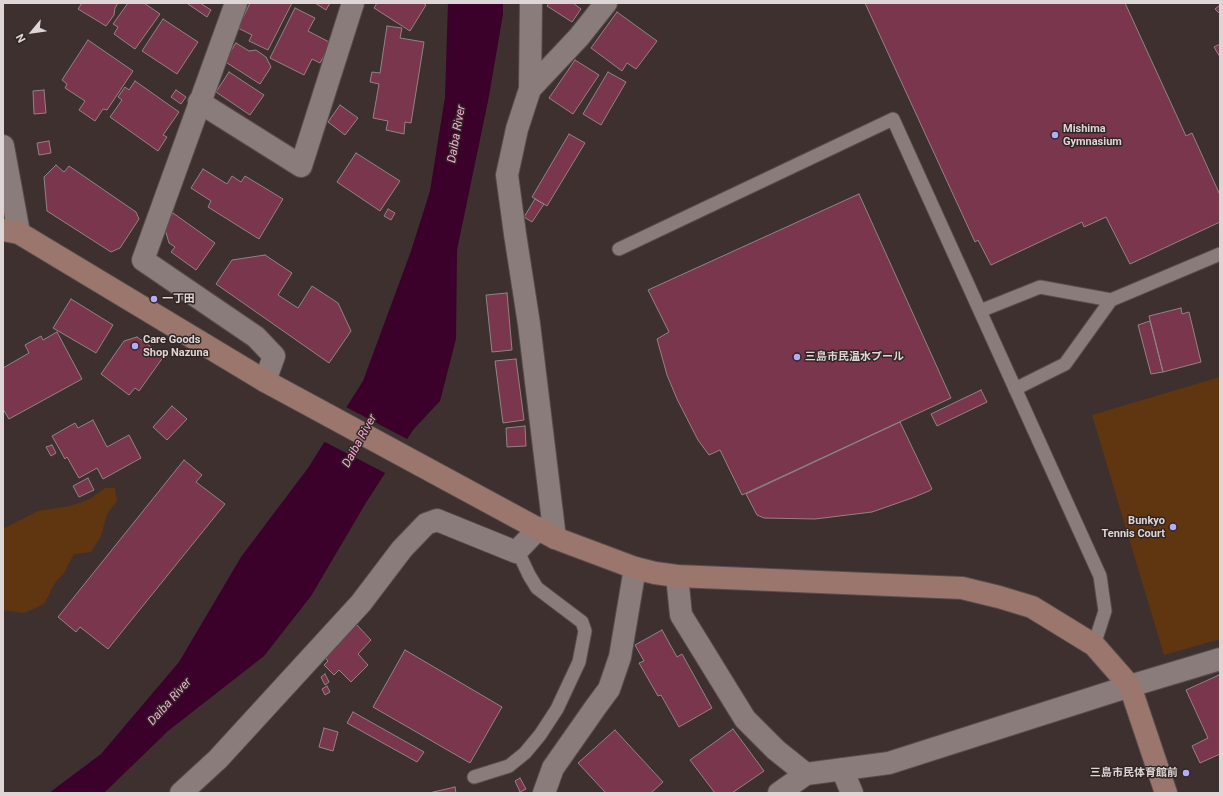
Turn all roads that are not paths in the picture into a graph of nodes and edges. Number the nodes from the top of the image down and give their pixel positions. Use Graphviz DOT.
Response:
graph roads {
  1 [pos="236,3"];
  2 [pos="353,3"];
  3 [pos="531,3"];
  4 [pos="606,3"];
  5 [pos="530,89"];
  6 [pos="199,102"];
  7 [pos="3,146"];
  8 [pos="11,231"];
  9 [pos="619,249"];
  10 [pos="1220,254"];
  11 [pos="1111,300"];
  12 [pos="980,310"];
  13 [pos="265,381"];
  14 [pos="1015,390"];
  15 [pos="547,533"];
  16 [pos="516,552"];
  17 [pos="635,568"];
  18 [pos="676,576"];
  19 [pos="1094,645"];
  20 [pos="1220,658"];
  21 [pos="1130,686"];
  22 [pos="842,769"];
  23 [pos="806,774"];
  24 [pos="474,777"];
  25 [pos="181,793"];
  26 [pos="544,793"];
  27 [pos="779,793"];
  28 [pos="852,793"];
  29 [pos="1166,793"];
  1 -- 6 [label="street"];
  2 -- 6 [label="street"];
  3 -- 5 [label="street"];
  4 -- 5 [label="street"];
  5 -- 15 [label="street"];
  6 -- 13 [label="street"];
  7 -- 8 [label="street"];
  8 -- 13 [label="street"];
  9 -- 12 [label="lane"];
  10 -- 11 [label="lane"];
  11 -- 12 [label="lane"];
  11 -- 14 [label="lane"];
  12 -- 14 [label="lane"];
  13 -- 15 [label="street"];
  14 -- 19 [label="lane"];
  15 -- 16 [label="street"];
  15 -- 17 [label="street"];
  16 -- 24 [label="lane"];
  16 -- 25 [label="street"];
  17 -- 18 [label="street"];
  17 -- 26 [label="street"];
  18 -- 19 [label="street"];
  18 -- 23 [label="street"];
  19 -- 21 [label="street"];
  20 -- 21 [label="street"];
  21 -- 22 [label="street"];
  21 -- 29 [label="street"];
  22 -- 23 [label="street"];
  22 -- 28 [label="street"];
  23 -- 27 [label="street"];
}
